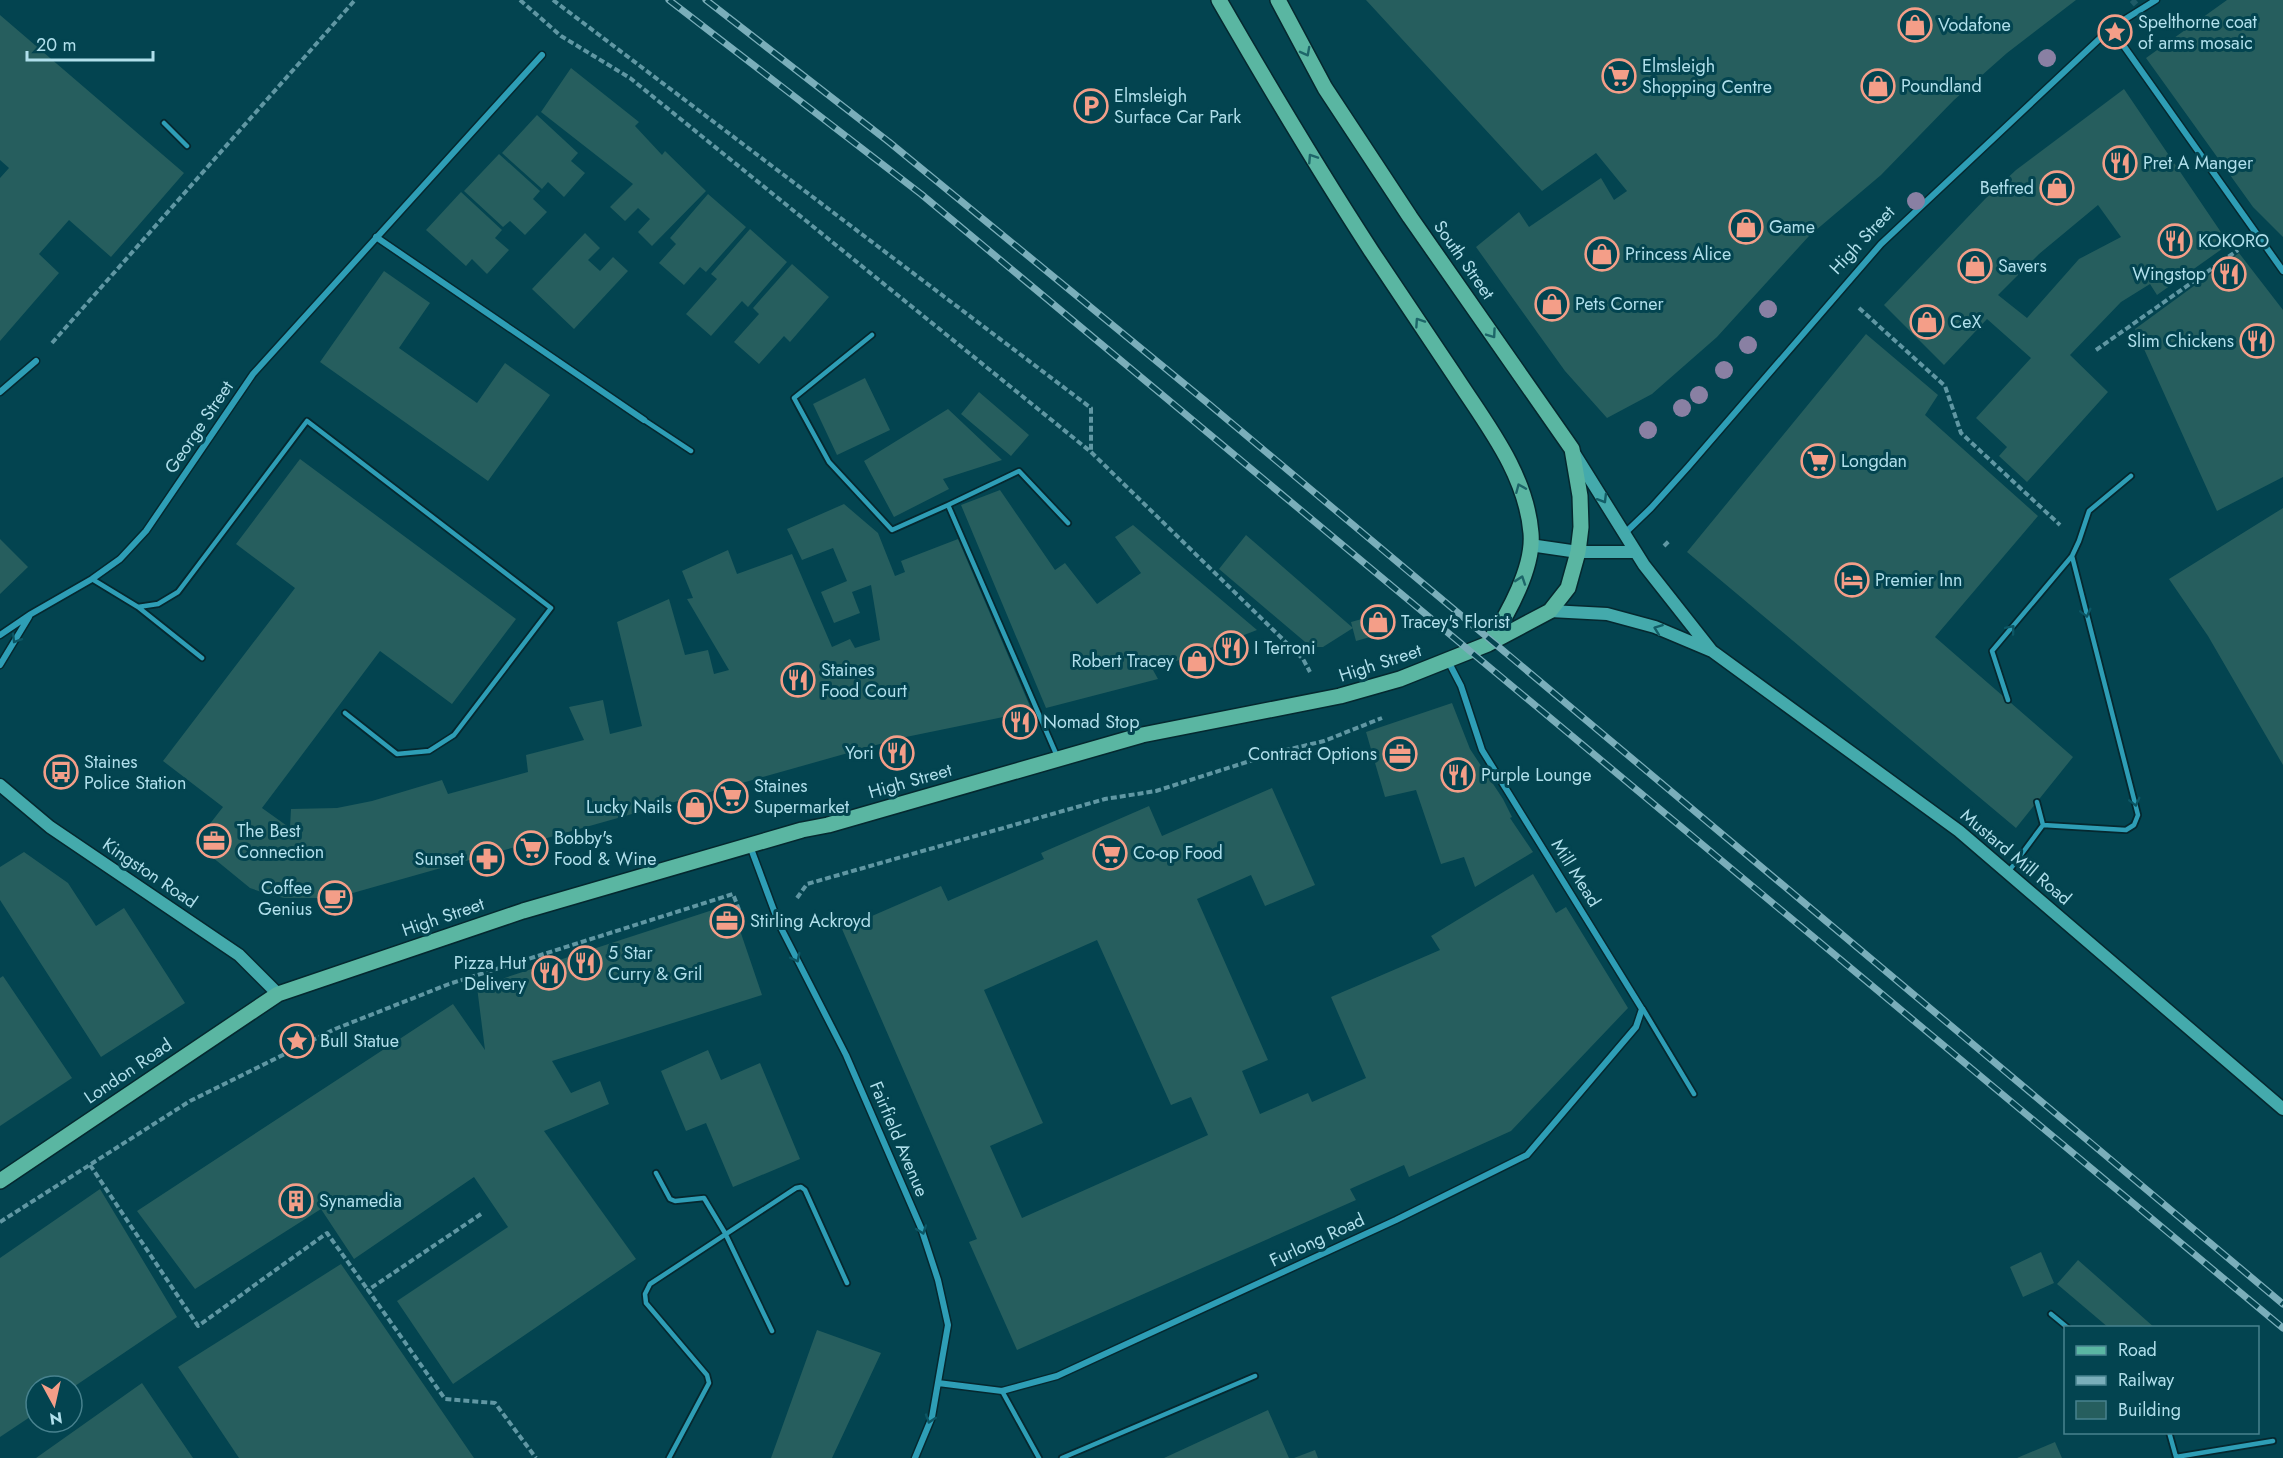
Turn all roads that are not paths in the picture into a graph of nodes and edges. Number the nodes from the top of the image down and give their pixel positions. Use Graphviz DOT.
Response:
graph roads {
  1 [pos="1219,0"];
  2 [pos="1278,0"];
  3 [pos="2156,0"];
  4 [pos="2111,28"];
  5 [pos="542,55"];
  6 [pos="164,123"];
  7 [pos="187,146"];
  8 [pos="376,237"];
  9 [pos="2283,271"];
  10 [pos="872,335"];
  11 [pos="36,361"];
  12 [pos="0,392"];
  13 [pos="644,420"];
  14 [pos="1572,449"];
  15 [pos="691,451"];
  16 [pos="2131,476"];
  17 [pos="948,505"];
  18 [pos="1068,523"];
  19 [pos="1624,534"];
  20 [pos="1530,545"];
  21 [pos="1578,552"];
  22 [pos="1636,552"];
  23 [pos="2072,556"];
  24 [pos="92,579"];
  25 [pos="138,607"];
  26 [pos="1550,611"];
  27 [pos="31,614"];
  28 [pos="0,635"];
  29 [pos="1488,644"];
  30 [pos="1712,651"];
  31 [pos="202,658"];
  32 [pos="1449,661"];
  33 [pos="0,665"];
  34 [pos="2008,700"];
  35 [pos="345,713"];
  36 [pos="1059,759"];
  37 [pos="0,784"];
  38 [pos="2037,802"];
  39 [pos="2043,825"];
  40 [pos="749,846"];
  41 [pos="2008,873"];
  42 [pos="278,994"];
  43 [pos="1642,1009"];
  44 [pos="1694,1094"];
  45 [pos="2283,1109"];
  46 [pos="656,1173"];
  47 [pos="0,1181"];
  48 [pos="725,1233"];
  49 [pos="847,1283"];
  50 [pos="2051,1314"];
  51 [pos="2066,1326"];
  52 [pos="772,1331"];
  53 [pos="1255,1376"];
  54 [pos="938,1383"];
  55 [pos="1002,1391"];
  56 [pos="2169,1434"];
  57 [pos="2273,1441"];
  58 [pos="669,1458"];
  59 [pos="915,1458"];
  60 [pos="1039,1458"];
  61 [pos="1062,1458"];
  62 [pos="2175,1458"];
  20 -- 1 [label="main road, one-way"];
  2 -- 14 [label="main road, South Street, one-way"];
  3 -- 4 [label="street, High Street"];
  4 -- 9 [label="street"];
  4 -- 19 [label="street, High Street"];
  5 -- 8 [label="street, George Street"];
  6 -- 7 [label="lane"];
  8 -- 13 [label="street"];
  8 -- 24 [label="street, George Street"];
  10 -- 17 [label="lane"];
  11 -- 12 [label="street"];
  13 -- 15 [label="lane"];
  14 -- 19 [label="street, Mustard Mill Road, one-way"];
  14 -- 21 [label="main road, South Street"];
  16 -- 23 [label="lane"];
  17 -- 18 [label="lane"];
  17 -- 36 [label="lane"];
  19 -- 22 [label="street, Mustard Mill Road"];
  20 -- 21 [label="street"];
  29 -- 20 [label="main road, one-way"];
  21 -- 22 [label="street"];
  21 -- 26 [label="main road, High Street"];
  22 -- 30 [label="street, Mustard Mill Road"];
  34 -- 23 [label="lane, one-way"];
  23 -- 39 [label="lane, one-way"];
  24 -- 25 [label="lane"];
  24 -- 27 [label="street, George Street"];
  25 -- 31 [label="lane"];
  25 -- 35 [label="lane"];
  26 -- 29 [label="main road, High Street"];
  30 -- 26 [label="street, Mustard Mill Road, one-way"];
  27 -- 28 [label="street, George Street"];
  27 -- 33 [label="street, George Street, one-way"];
  29 -- 32 [label="main road, High Street"];
  30 -- 41 [label="street, Mustard Mill Road"];
  32 -- 36 [label="main road, High Street"];
  32 -- 43 [label="street, Mill Mead"];
  36 -- 40 [label="main road, High Street"];
  37 -- 42 [label="street, Kingston Road"];
  38 -- 39 [label="lane"];
  39 -- 41 [label="lane"];
  40 -- 42 [label="main road, High Street"];
  40 -- 54 [label="street, Fairfield Avenue, one-way"];
  41 -- 45 [label="street, Mustard Mill Road"];
  42 -- 47 [label="main road, London Road"];
  43 -- 44 [label="lane, Mill Mead"];
  43 -- 55 [label="street, Furlong Road"];
  46 -- 48 [label="lane"];
  48 -- 49 [label="lane"];
  48 -- 52 [label="lane"];
  48 -- 58 [label="lane"];
  50 -- 51 [label="lane"];
  53 -- 61 [label="lane"];
  54 -- 55 [label="street, Furlong Road"];
  54 -- 59 [label="street, Fairfield Avenue, one-way"];
  55 -- 60 [label="lane"];
  56 -- 62 [label="lane"];
  57 -- 62 [label="lane"];
}
